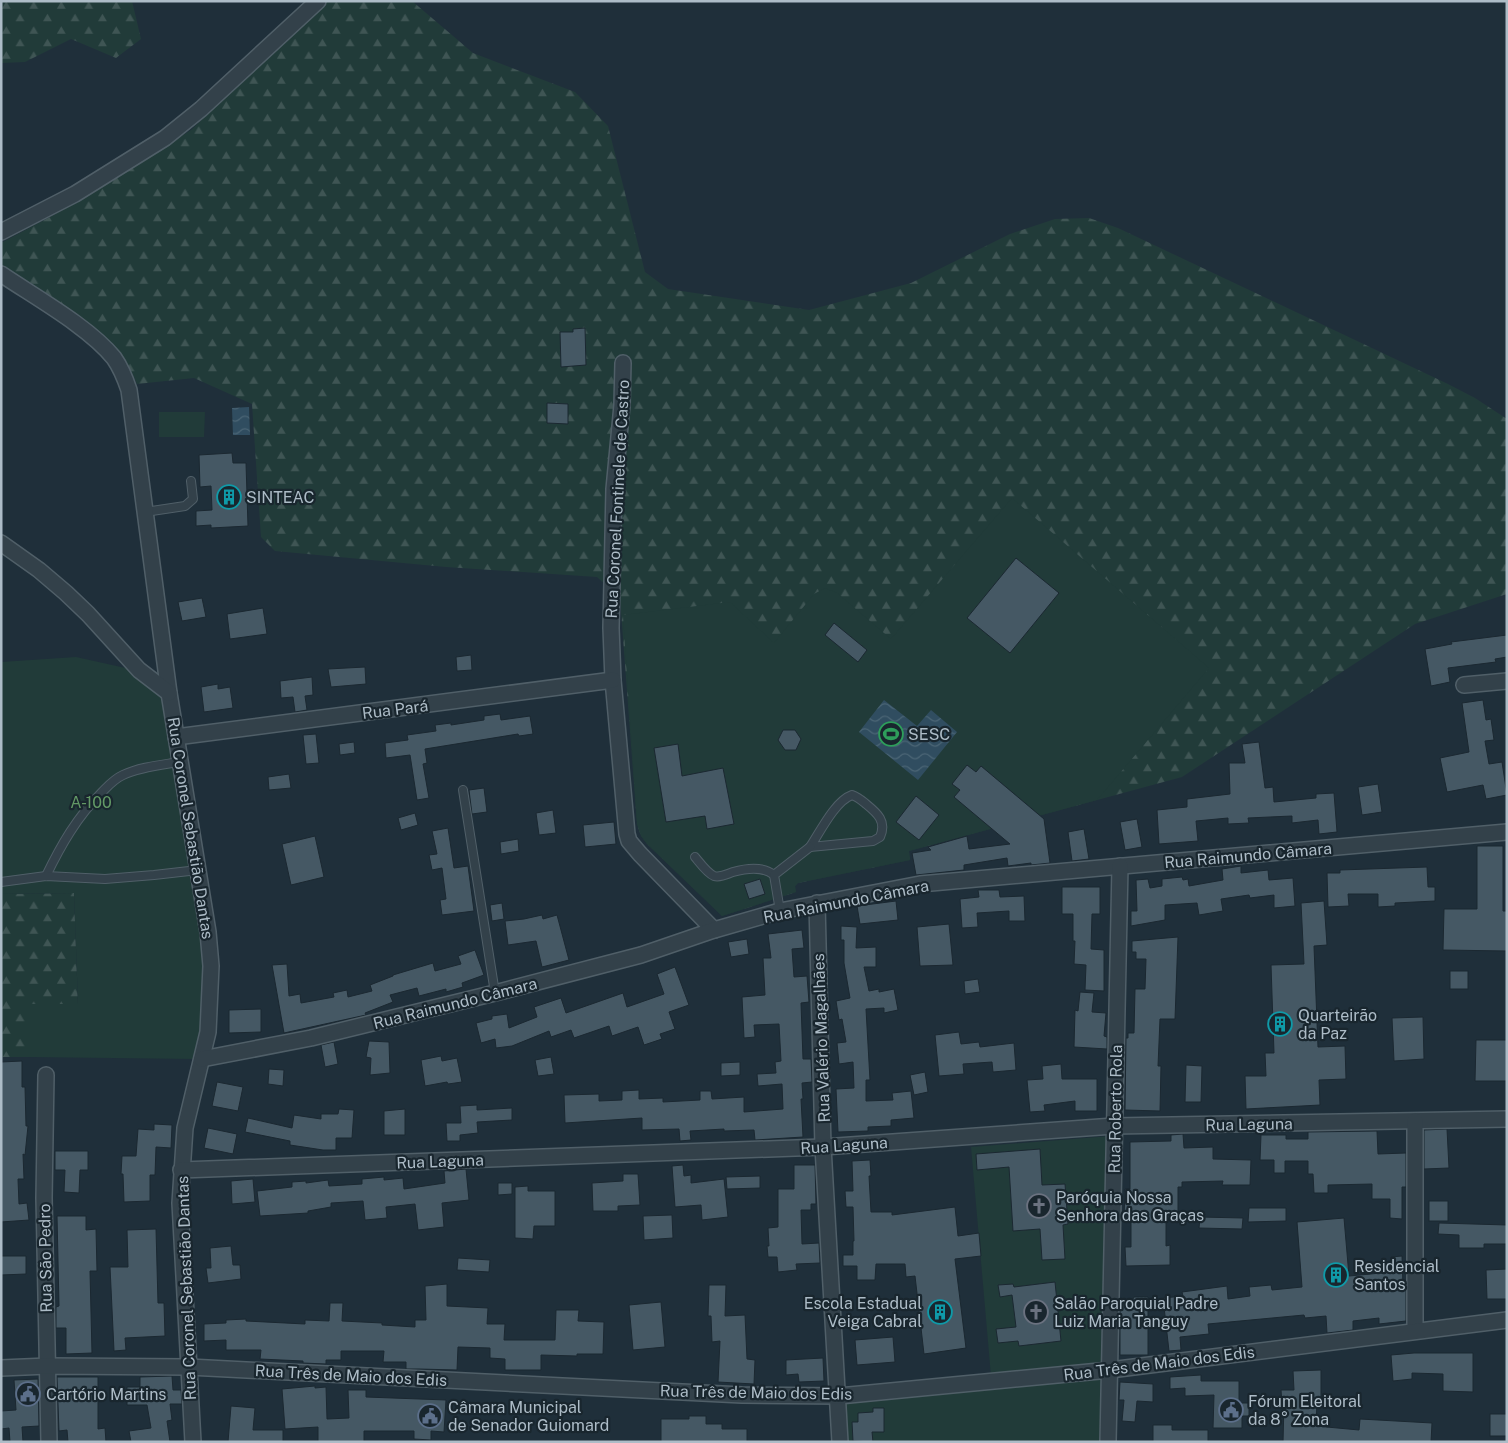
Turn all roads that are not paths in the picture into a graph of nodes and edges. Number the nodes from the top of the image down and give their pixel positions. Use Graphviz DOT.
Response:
graph roads {
  1 [pos="318,1"];
  2 [pos="1,232"];
  3 [pos="1,274"];
  4 [pos="623,363"];
  5 [pos="191,481"];
  6 [pos="145,512"];
  7 [pos="1,543"];
  8 [pos="613,680"];
  9 [pos="1507,681"];
  10 [pos="1464,686"];
  11 [pos="169,693"];
  12 [pos="176,737"];
  13 [pos="179,762"];
  14 [pos="463,790"];
  15 [pos="1507,832"];
  16 [pos="810,847"];
  17 [pos="695,857"];
  18 [pos="1120,866"];
  19 [pos="198,870"];
  20 [pos="774,875"];
  21 [pos="46,876"];
  22 [pos="1,882"];
  23 [pos="817,903"];
  24 [pos="780,911"];
  25 [pos="714,930"];
  26 [pos="495,993"];
  27 [pos="202,1059"];
  28 [pos="46,1075"];
  29 [pos="1507,1119"];
  30 [pos="1415,1121"];
  31 [pos="1114,1126"];
  32 [pos="824,1147"];
  33 [pos="181,1170"];
  34 [pos="1507,1320"];
  35 [pos="1414,1331"];
  36 [pos="48,1366"];
  37 [pos="189,1367"];
  38 [pos="1,1368"];
  39 [pos="1110,1370"];
  40 [pos="839,1396"];
  41 [pos="49,1442"];
  42 [pos="193,1442"];
  43 [pos="840,1442"];
  44 [pos="1108,1442"];
  1 -- 2 [label="street"];
  3 -- 6 [label="street, Rua Coronel Sebastião Dantas"];
  4 -- 8 [label="street, Rua Coronel Fontinele de Castro"];
  5 -- 6 [label="lane"];
  6 -- 11 [label="street, Rua Coronel Sebastião Dantas"];
  7 -- 11 [label="street"];
  8 -- 12 [label="street, Rua Pará"];
  8 -- 25 [label="street, Rua Coronel Fontinele de Castro"];
  9 -- 10 [label="street"];
  11 -- 12 [label="street, Rua Coronel Sebastião Dantas"];
  12 -- 13 [label="street, Rua Coronel Sebastião Dantas"];
  13 -- 19 [label="street, Rua Coronel Sebastião Dantas"];
  13 -- 21 [label="lane"];
  14 -- 26 [label="lane"];
  15 -- 18 [label="street, Rua Raimundo Câmara"];
  16 -- 16 [label="lane"];
  16 -- 20 [label="lane"];
  17 -- 20 [label="lane"];
  18 -- 23 [label="street, Rua Raimundo Câmara"];
  18 -- 31 [label="street, Rua Roberto Rola"];
  19 -- 21 [label="lane"];
  19 -- 27 [label="street, Rua Coronel Sebastião Dantas"];
  20 -- 24 [label="lane"];
  21 -- 22 [label="lane"];
  23 -- 24 [label="street, Rua Raimundo Câmara"];
  23 -- 32 [label="street, Rua Valério Magalhães"];
  24 -- 25 [label="street, Rua Raimundo Câmara"];
  25 -- 26 [label="street, Rua Raimundo Câmara"];
  26 -- 27 [label="street, Rua Raimundo Câmara"];
  27 -- 33 [label="street, Rua Coronel Sebastião Dantas"];
  28 -- 36 [label="street, Rua São Pedro"];
  29 -- 30 [label="street, Rua Laguna"];
  30 -- 31 [label="street, Rua Laguna"];
  30 -- 35 [label="street"];
  31 -- 32 [label="street, Rua Laguna"];
  31 -- 39 [label="street, Rua Roberto Rola"];
  32 -- 33 [label="street, Rua Laguna"];
  32 -- 40 [label="street, Rua Valério Magalhães"];
  33 -- 37 [label="street, Rua Coronel Sebastião Dantas"];
  34 -- 35 [label="street, Rua Três de Maio dos Edis"];
  35 -- 39 [label="street, Rua Três de Maio dos Edis"];
  36 -- 37 [label="street, Rua Três de Maio dos Edis"];
  36 -- 38 [label="street, Rua Três de Maio dos Edis"];
  36 -- 41 [label="street, Rua São Pedro"];
  37 -- 40 [label="street, Rua Três de Maio dos Edis"];
  37 -- 42 [label="street, Rua Coronel Sebastião Dantas"];
  39 -- 40 [label="street, Rua Três de Maio dos Edis"];
  39 -- 44 [label="street, Rua Roberto Rola"];
  40 -- 43 [label="street, Rua Valério Magalhães"];
}
